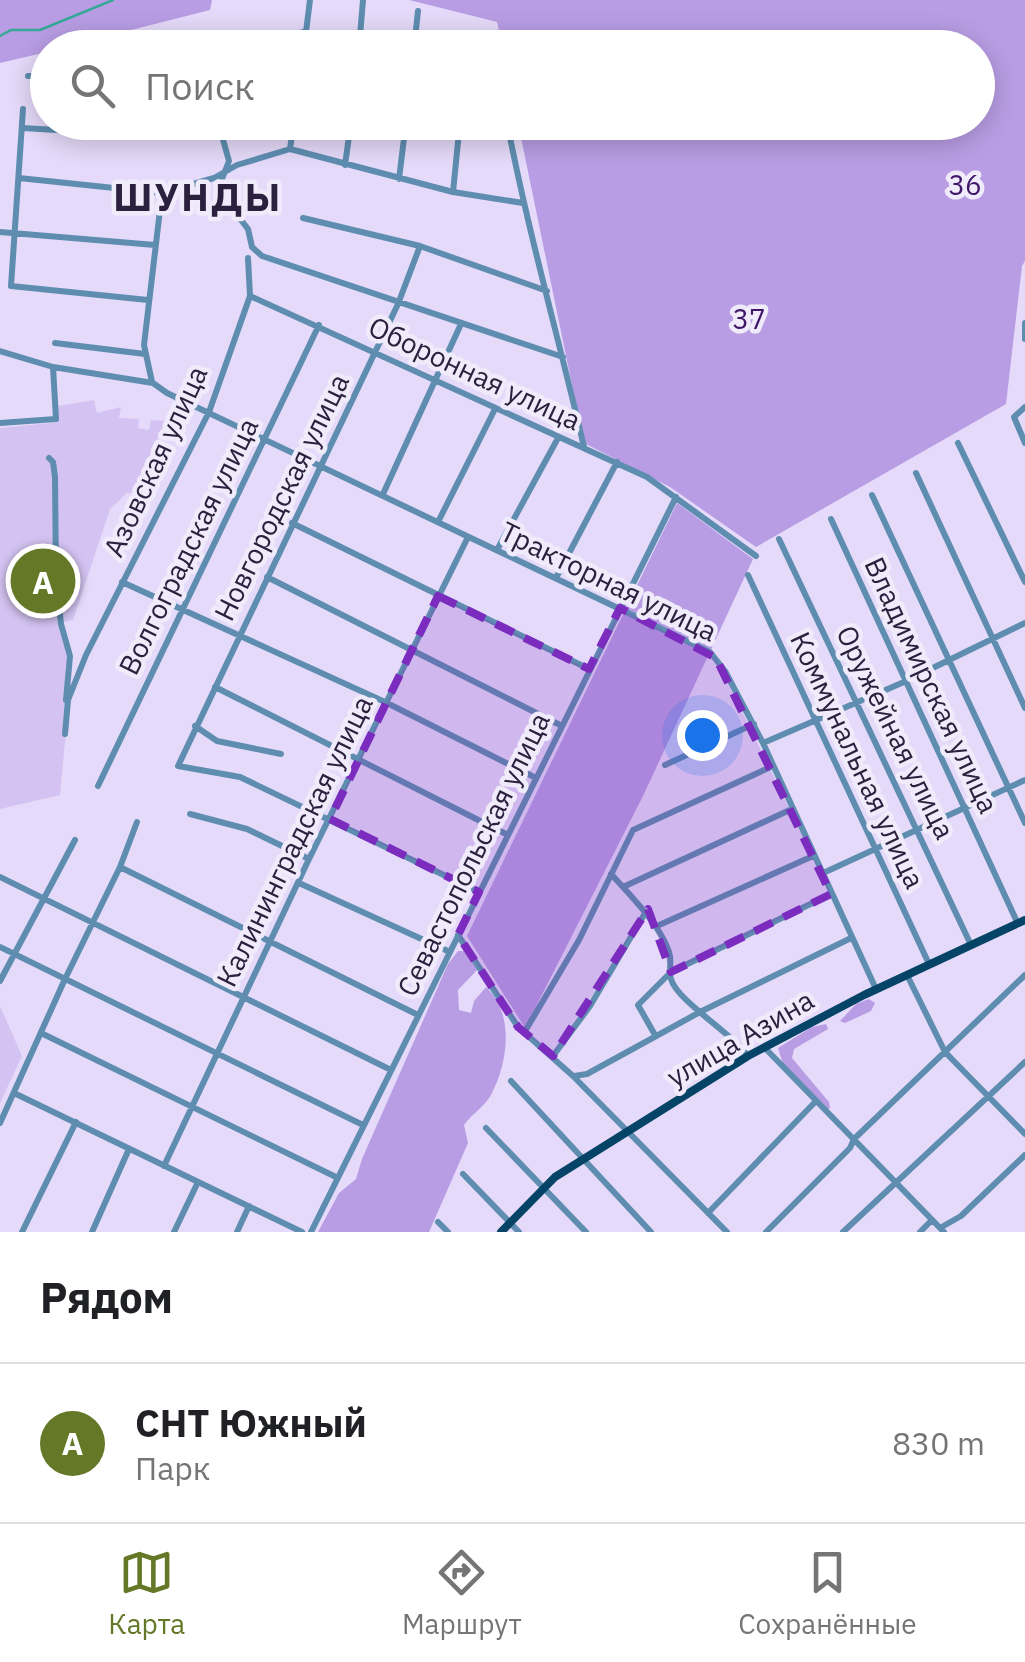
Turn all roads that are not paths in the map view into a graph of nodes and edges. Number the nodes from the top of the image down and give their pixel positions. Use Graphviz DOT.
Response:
graph roads {
  1 [pos="310,0"];
  2 [pos="364,0"];
  3 [pos="418,11"];
  4 [pos="306,30"];
  5 [pos="361,30"];
  6 [pos="416,30"];
  7 [pos="24,109"];
  8 [pos="23,128"];
  9 [pos="30,128"];
  10 [pos="223,140"];
  11 [pos="291,140"];
  12 [pos="348,140"];
  13 [pos="404,140"];
  14 [pos="458,140"];
  15 [pos="511,140"];
  16 [pos="290,149"];
  17 [pos="345,165"];
  18 [pos="226,172"];
  19 [pos="18,178"];
  20 [pos="399,179"];
  21 [pos="453,192"];
  22 [pos="162,193"];
  23 [pos="523,204"];
  24 [pos="304,218"];
  25 [pos="0,232"];
  26 [pos="15,234"];
  27 [pos="156,245"];
  28 [pos="420,246"];
  29 [pos="248,258"];
  30 [pos="548,292"];
  31 [pos="250,296"];
  32 [pos="148,300"];
  33 [pos="398,304"];
  34 [pos="1025,322"];
  35 [pos="460,324"];
  36 [pos="319,325"];
  37 [pos="1025,339"];
  38 [pos="54,342"];
  39 [pos="0,351"];
  40 [pos="375,352"];
  41 [pos="144,354"];
  42 [pos="563,357"];
  43 [pos="53,367"];
  44 [pos="436,382"];
  45 [pos="153,383"];
  46 [pos="1025,407"];
  47 [pos="495,409"];
  48 [pos="209,412"];
  49 [pos="0,423"];
  50 [pos="558,438"];
  51 [pos="265,439"];
  52 [pos="958,443"];
  53 [pos="1025,443"];
  54 [pos="584,448"];
  55 [pos="49,458"];
  56 [pos="617,462"];
  57 [pos="320,464"];
  58 [pos="916,473"];
  59 [pos="383,494"];
  60 [pos="872,495"];
  61 [pos="676,497"];
  62 [pos="831,519"];
  63 [pos="438,522"];
  64 [pos="292,523"];
  65 [pos="468,537"];
  66 [pos="778,539"];
  67 [pos="497,550"];
  68 [pos="756,556"];
  69 [pos="748,575"];
  70 [pos="267,577"];
  71 [pos="556,578"];
  72 [pos="122,582"];
  73 [pos="1025,582"];
  74 [pos="438,596"];
  75 [pos="620,608"];
  76 [pos="184,609"];
  77 [pos="1025,623"];
  78 [pos="240,635"];
  79 [pos="992,639"];
  80 [pos="412,650"];
  81 [pos="86,655"];
  82 [pos="70,656"];
  83 [pos="948,661"];
  84 [pos="589,669"];
  85 [pos="904,682"];
  86 [pos="215,687"];
  87 [pos="385,702"];
  88 [pos="858,702"];
  89 [pos="1025,708"];
  90 [pos="814,721"];
  91 [pos="754,724"];
  92 [pos="195,726"];
  93 [pos="562,726"];
  94 [pos="763,743"];
  95 [pos="280,754"];
  96 [pos="358,759"];
  97 [pos="665,765"];
  98 [pos="773,766"];
  99 [pos="536,778"];
  100 [pos="1025,780"];
  101 [pos="98,786"];
  102 [pos="1008,787"];
  103 [pos="964,808"];
  104 [pos="792,809"];
  105 [pos="190,814"];
  106 [pos="330,819"];
  107 [pos="137,822"];
  108 [pos="1025,822"];
  109 [pos="920,830"];
  110 [pos="508,834"];
  111 [pos="74,840"];
  112 [pos="875,851"];
  113 [pos="812,856"];
  114 [pos="309,859"];
  115 [pos="120,867"];
  116 [pos="611,874"];
  117 [pos="822,874"];
  118 [pos="0,877"];
  119 [pos="299,883"];
  120 [pos="623,887"];
  121 [pos="479,892"];
  122 [pos="831,894"];
  123 [pos="42,899"];
  124 [pos="644,915"];
  125 [pos="1021,922"];
  126 [pos="91,924"];
  127 [pos="656,926"];
  128 [pos="458,935"];
  129 [pos="851,938"];
  130 [pos="270,942"];
  131 [pos="971,945"];
  132 [pos="0,947"];
  133 [pos="450,952"];
  134 [pos="12,954"];
  135 [pos="929,964"];
  136 [pos="672,972"];
  137 [pos="1025,974"];
  138 [pos="906,975"];
  139 [pos="65,979"];
  140 [pos="0,980"];
  141 [pos="876,989"];
  142 [pos="244,997"];
  143 [pos="700,1012"];
  144 [pos="418,1015"];
  145 [pos="41,1033"];
  146 [pos="524,1033"];
  147 [pos="655,1035"];
  148 [pos="764,1047"];
  149 [pos="218,1052"];
  150 [pos="945,1052"];
  151 [pos="552,1056"];
  152 [pos="748,1056"];
  153 [pos="1025,1062"];
  154 [pos="391,1070"];
  155 [pos="586,1074"];
  156 [pos="573,1076"];
  157 [pos="511,1081"];
  158 [pos="588,1091"];
  159 [pos="14,1093"];
  160 [pos="987,1097"];
  161 [pos="816,1101"];
  162 [pos="190,1107"];
  163 [pos="76,1122"];
  164 [pos="0,1123"];
  165 [pos="363,1126"];
  166 [pos="486,1128"];
  167 [pos="626,1131"];
  168 [pos="1025,1134"];
  169 [pos="854,1140"];
  170 [pos="129,1149"];
  171 [pos="1025,1155"];
  172 [pos="582,1159"];
  173 [pos="164,1166"];
  174 [pos="462,1174"];
  175 [pos="338,1178"];
  176 [pos="198,1182"];
  177 [pos="894,1182"];
  178 [pos="544,1186"];
  179 [pos="250,1206"];
  180 [pos="708,1212"];
  181 [pos="931,1221"];
  182 [pos="438,1222"];
  183 [pos="510,1222"];
  184 [pos="942,1230"];
  185 [pos="22,1232"];
  186 [pos="92,1232"];
  187 [pos="174,1232"];
  188 [pos="237,1232"];
  189 [pos="302,1232"];
  190 [pos="310,1232"];
  191 [pos="448,1232"];
  192 [pos="501,1232"];
  193 [pos="519,1232"];
  194 [pos="586,1232"];
  195 [pos="651,1232"];
  196 [pos="727,1232"];
  197 [pos="766,1232"];
  198 [pos="843,1232"];
  199 [pos="920,1232"];
  1 -- 4 [label="street"];
  2 -- 5 [label="street"];
  3 -- 6 [label="street"];
  7 -- 8 [label="street"];
  8 -- 9 [label="street"];
  8 -- 19 [label="street"];
  10 -- 18 [label="street"];
  11 -- 16 [label="street"];
  12 -- 17 [label="street"];
  13 -- 20 [label="street"];
  14 -- 21 [label="street"];
  15 -- 23 [label="street"];
  16 -- 17 [label="street"];
  16 -- 18 [label="street"];
  17 -- 20 [label="street"];
  18 -- 22 [label="street"];
  18 -- 33 [label="street"];
  19 -- 22 [label="street"];
  19 -- 26 [label="street"];
  20 -- 21 [label="street"];
  21 -- 23 [label="street"];
  22 -- 27 [label="street"];
  23 -- 30 [label="street"];
  24 -- 28 [label="street"];
  25 -- 26 [label="street"];
  26 -- 27 [label="street"];
  26 -- 32 [label="street"];
  27 -- 32 [label="street"];
  28 -- 30 [label="street"];
  28 -- 33 [label="street, Новгородская улица"];
  29 -- 31 [label="street, Азовская улица"];
  30 -- 42 [label="street"];
  31 -- 36 [label="street, Оборонная улица"];
  31 -- 48 [label="street, Азовская улица"];
  32 -- 41 [label="street"];
  33 -- 35 [label="street"];
  33 -- 40 [label="street, Новгородская улица"];
  34 -- 37 [label="street"];
  35 -- 42 [label="street"];
  35 -- 44 [label="street"];
  36 -- 40 [label="street, Оборонная улица"];
  36 -- 51 [label="street, Волгоградская улица"];
  38 -- 41 [label="street"];
  39 -- 43 [label="street, Тракторная улица"];
  40 -- 44 [label="street, Оборонная улица"];
  40 -- 57 [label="street, Новгородская улица"];
  41 -- 45 [label="street"];
  42 -- 54 [label="street"];
  43 -- 45 [label="street, Тракторная улица"];
  43 -- 49 [label="street"];
  44 -- 47 [label="street, Оборонная улица"];
  44 -- 59 [label="street"];
  45 -- 48 [label="street, Тракторная улица"];
  46 -- 53 [label="street"];
  47 -- 50 [label="street, Оборонная улица"];
  47 -- 63 [label="street"];
  48 -- 51 [label="street, Тракторная улица"];
  48 -- 72 [label="street, Азовская улица"];
  50 -- 54 [label="street, Оборонная улица"];
  50 -- 67 [label="street"];
  51 -- 57 [label="street, Тракторная улица"];
  51 -- 76 [label="street, Волгоградская улица"];
  52 -- 73 [label="street"];
  54 -- 56 [label="street, Оборонная улица"];
  55 -- 82 [label="street"];
  56 -- 61 [label="street, Оборонная улица"];
  56 -- 71 [label="street"];
  57 -- 59 [label="street, Тракторная улица"];
  57 -- 64 [label="street, Новгородская улица"];
  58 -- 79 [label="street"];
  59 -- 63 [label="street, Тракторная улица"];
  60 -- 83 [label="street"];
  61 -- 68 [label="street, Оборонная улица"];
  61 -- 75 [label="street, Севастопольская улица"];
  62 -- 85 [label="street, Владимирская улица"];
  63 -- 65 [label="street, Тракторная улица"];
  64 -- 70 [label="street, Новгородская улица"];
  64 -- 74 [label="street"];
  65 -- 67 [label="street, Тракторная улица"];
  65 -- 74 [label="street, Калининградская улица"];
  66 -- 88 [label="street, Оружейная улица"];
  67 -- 71 [label="street, Тракторная улица"];
  69 -- 90 [label="street, Коммунальная улица"];
  70 -- 78 [label="street, Новгородская улица"];
  70 -- 80 [label="street"];
  71 -- 75 [label="street, Тракторная улица"];
  72 -- 76 [label="street"];
  72 -- 81 [label="street, Азовская улица"];
  74 -- 80 [label="street, Калининградская улица"];
  74 -- 84 [label="street"];
  75 -- 84 [label="street, Севастопольская улица"];
  75 -- 91 [label="street, Тракторная улица"];
  76 -- 78 [label="street"];
  76 -- 101 [label="street, Волгоградская улица"];
  77 -- 79 [label="street"];
  78 -- 86 [label="street, Новгородская улица"];
  78 -- 87 [label="street"];
  79 -- 83 [label="street"];
  79 -- 89 [label="street"];
  80 -- 87 [label="street, Калининградская улица"];
  80 -- 93 [label="street"];
  81 -- 82 [label="street"];
  81 -- 82 [label="street, Азовская улица"];
  83 -- 85 [label="street"];
  83 -- 102 [label="street"];
  84 -- 93 [label="street, Севастопольская улица"];
  85 -- 88 [label="street"];
  85 -- 103 [label="street, Владимирская улица"];
  86 -- 92 [label="street, Новгородская улица"];
  86 -- 96 [label="street"];
  87 -- 96 [label="street, Калининградская улица"];
  87 -- 99 [label="street"];
  88 -- 90 [label="street"];
  88 -- 109 [label="street, Оружейная улица"];
  90 -- 94 [label="street"];
  90 -- 112 [label="street, Коммунальная улица"];
  91 -- 94 [label="street, Тракторная улица"];
  91 -- 97 [label="street"];
  92 -- 95 [label="street"];
  92 -- 106 [label="street, Новгородская улица"];
  93 -- 99 [label="street, Севастопольская улица"];
  94 -- 98 [label="street, Тракторная улица"];
  96 -- 106 [label="street, Калининградская улица"];
  96 -- 110 [label="street"];
  98 -- 104 [label="street, Тракторная улица"];
  98 -- 116 [label="street"];
  99 -- 110 [label="street, Севастопольская улица"];
  100 -- 102 [label="street"];
  102 -- 103 [label="street"];
  102 -- 108 [label="street"];
  103 -- 109 [label="street"];
  103 -- 125 [label="street, Владимирская улица"];
  104 -- 113 [label="street, Тракторная улица"];
  104 -- 120 [label="street"];
  105 -- 114 [label="street"];
  106 -- 114 [label="street, Калининградская улица"];
  106 -- 121 [label="street"];
  107 -- 115 [label="street"];
  109 -- 112 [label="street"];
  109 -- 131 [label="street, Оружейная улица"];
  110 -- 121 [label="street, Севастопольская улица"];
  111 -- 123 [label="street"];
  112 -- 117 [label="street"];
  112 -- 135 [label="street, Коммунальная улица"];
  113 -- 117 [label="street, Тракторная улица"];
  113 -- 127 [label="street"];
  114 -- 119 [label="street, Калининградская улица"];
  115 -- 126 [label="street"];
  115 -- 130 [label="street"];
  116 -- 120 [label="street"];
  116 -- 146 [label="street"];
  117 -- 122 [label="street, Тракторная улица"];
  118 -- 123 [label="street"];
  119 -- 130 [label="street, Калининградская улица"];
  119 -- 133 [label="street"];
  120 -- 124 [label="street"];
  121 -- 128 [label="street, Севастопольская улица"];
  122 -- 129 [label="street, Тракторная улица"];
  122 -- 136 [label="street"];
  123 -- 126 [label="street"];
  123 -- 134 [label="street"];
  124 -- 127 [label="street"];
  124 -- 151 [label="street"];
  125 -- 131 [label="main road, улица Азина"];
  126 -- 139 [label="street"];
  126 -- 142 [label="street"];
  127 -- 136 [label="street"];
  128 -- 133 [label="street, Севастопольская улица"];
  128 -- 146 [label="street"];
  129 -- 141 [label="street, Тракторная улица"];
  129 -- 143 [label="street"];
  130 -- 142 [label="street, Калининградская улица"];
  130 -- 144 [label="street"];
  131 -- 135 [label="main road, улица Азина"];
  132 -- 134 [label="street"];
  133 -- 144 [label="street, Севастопольская улица"];
  134 -- 139 [label="street"];
  134 -- 140 [label="street"];
  135 -- 138 [label="main road, улица Азина"];
  136 -- 143 [label="street"];
  136 -- 147 [label="street"];
  137 -- 150 [label="street"];
  138 -- 141 [label="main road, улица Азина"];
  138 -- 150 [label="street"];
  139 -- 145 [label="street"];
  139 -- 149 [label="street"];
  141 -- 148 [label="main road, улица Азина"];
  142 -- 149 [label="street, Калининградская улица"];
  142 -- 154 [label="street"];
  143 -- 147 [label="street"];
  143 -- 152 [label="street"];
  144 -- 154 [label="street, Севастопольская улица"];
  145 -- 159 [label="street"];
  145 -- 162 [label="street"];
  146 -- 151 [label="street"];
  147 -- 155 [label="street"];
  148 -- 152 [label="main road, улица Азина"];
  148 -- 161 [label="street"];
  149 -- 162 [label="street, Калининградская улица"];
  149 -- 165 [label="street"];
  150 -- 160 [label="street"];
  150 -- 169 [label="street"];
  151 -- 156 [label="street"];
  152 -- 167 [label="main road, улица Азина"];
  153 -- 160 [label="street"];
  154 -- 165 [label="street, Севастопольская улица"];
  155 -- 156 [label="street"];
  155 -- 158 [label="street"];
  156 -- 158 [label="street"];
  157 -- 172 [label="street"];
  158 -- 167 [label="street"];
  159 -- 163 [label="street"];
  159 -- 164 [label="street"];
  160 -- 168 [label="street"];
  160 -- 177 [label="street"];
  161 -- 169 [label="street"];
  161 -- 180 [label="street"];
  162 -- 173 [label="street, Калининградская улица"];
  162 -- 175 [label="street"];
  163 -- 170 [label="street"];
  163 -- 185 [label="street"];
  165 -- 175 [label="street, Севастопольская улица"];
  166 -- 178 [label="street"];
  167 -- 172 [label="main road, улица Азина"];
  167 -- 180 [label="street"];
  169 -- 177 [label="street"];
  169 -- 197 [label="street"];
  170 -- 173 [label="street"];
  170 -- 186 [label="street"];
  171 -- 184 [label="street"];
  172 -- 178 [label="main road, улица Азина"];
  172 -- 195 [label="street"];
  173 -- 176 [label="street"];
  174 -- 183 [label="street"];
  175 -- 190 [label="street, Севастопольская улица"];
  176 -- 179 [label="street"];
  176 -- 187 [label="street"];
  177 -- 181 [label="street"];
  177 -- 198 [label="street"];
  178 -- 183 [label="main road, улица Азина"];
  178 -- 194 [label="street"];
  179 -- 188 [label="street"];
  179 -- 189 [label="street"];
  180 -- 196 [label="street"];
  181 -- 184 [label="street"];
  181 -- 199 [label="street"];
  182 -- 191 [label="street"];
  183 -- 192 [label="main road, улица Азина"];
  183 -- 193 [label="street"];
}
